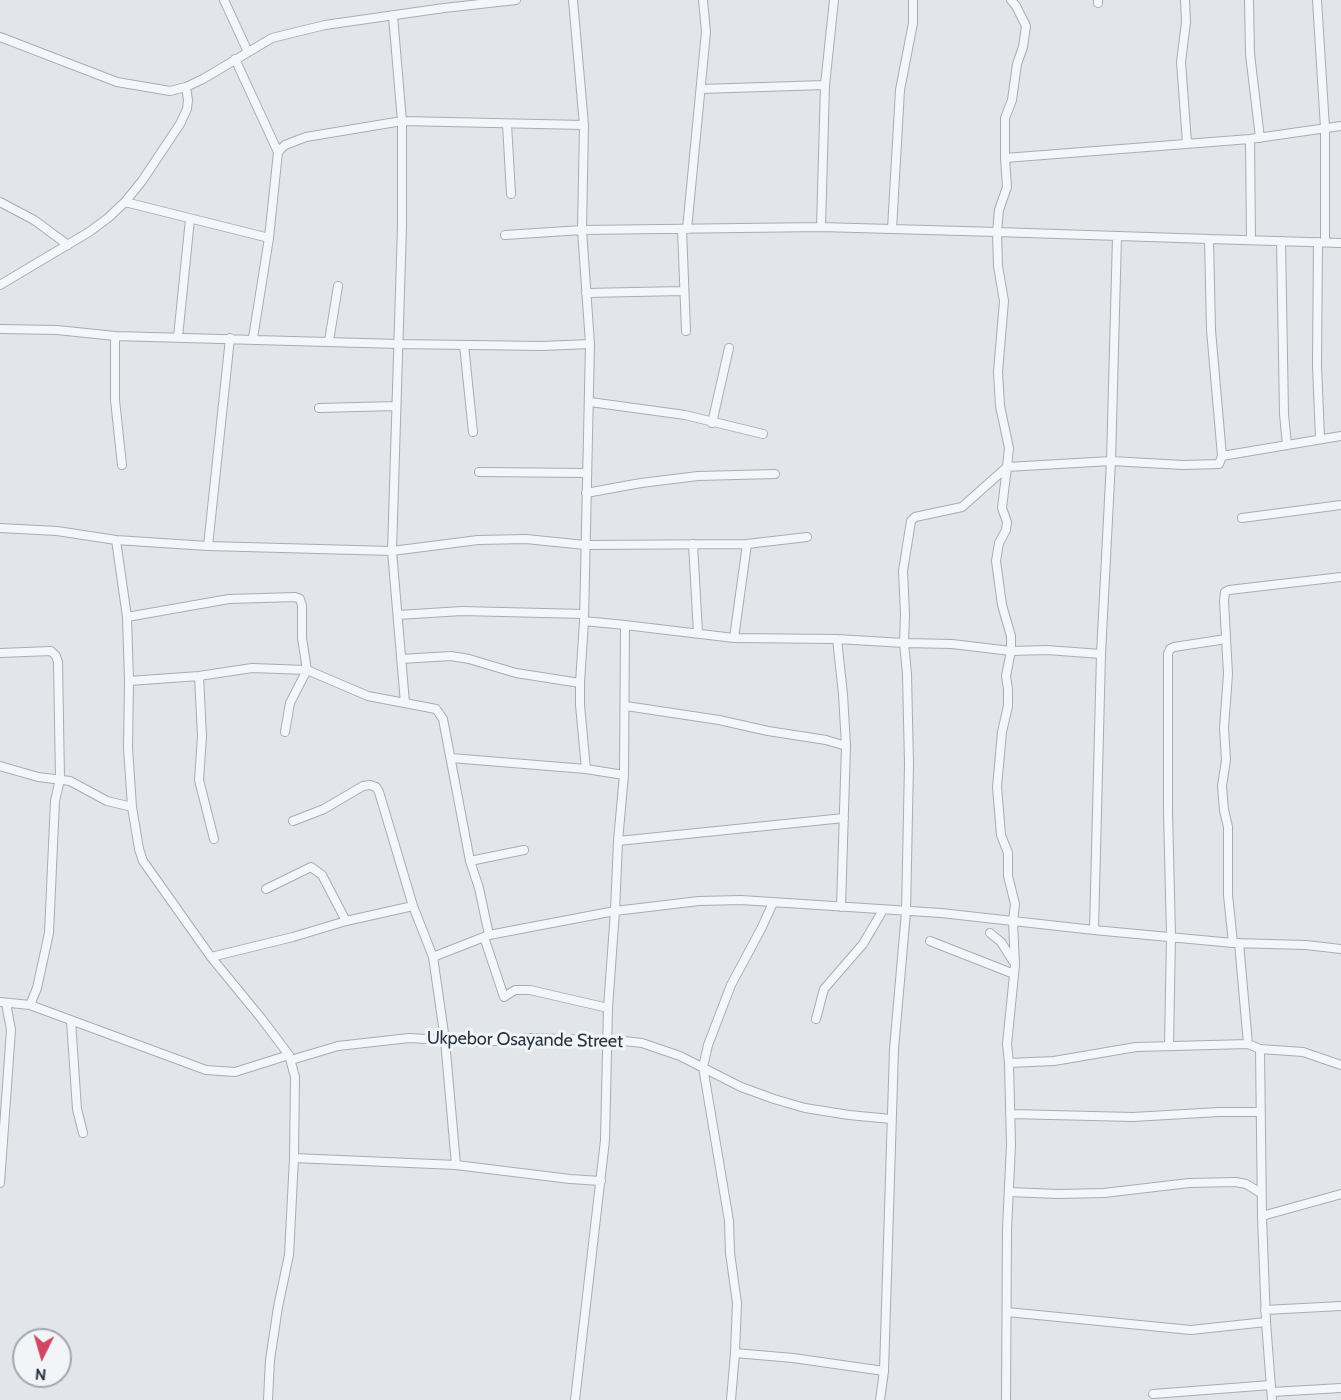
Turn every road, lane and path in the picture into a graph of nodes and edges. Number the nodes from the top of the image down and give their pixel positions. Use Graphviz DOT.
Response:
graph roads {
  1 [pos="224,0"];
  2 [pos="516,0"];
  3 [pos="573,0"];
  4 [pos="703,0"];
  5 [pos="834,0"];
  6 [pos="913,0"];
  7 [pos="1011,0"];
  8 [pos="1185,0"];
  9 [pos="1249,0"];
  10 [pos="1317,0"];
  11 [pos="444,4"];
  12 [pos="393,15"];
  13 [pos="0,37"];
  14 [pos="248,51"];
  15 [pos="235,58"];
  16 [pos="825,85"];
  17 [pos="186,87"];
  18 [pos="701,89"];
  19 [pos="402,121"];
  20 [pos="507,124"];
  21 [pos="584,125"];
  22 [pos="1341,126"];
  23 [pos="1325,128"];
  24 [pos="1260,138"];
  25 [pos="1250,139"];
  26 [pos="1187,143"];
  27 [pos="278,152"];
  28 [pos="1005,158"];
  29 [pos="511,194"];
  30 [pos="0,202"];
  31 [pos="125,202"];
  32 [pos="190,219"];
  33 [pos="821,227"];
  34 [pos="685,229"];
  35 [pos="582,230"];
  36 [pos="892,230"];
  37 [pos="997,232"];
  38 [pos="505,235"];
  39 [pos="1117,237"];
  40 [pos="269,238"];
  41 [pos="1209,239"];
  42 [pos="1251,240"];
  43 [pos="1281,241"];
  44 [pos="1321,242"];
  45 [pos="1341,243"];
  46 [pos="68,244"];
  47 [pos="0,285"];
  48 [pos="338,286"];
  49 [pos="683,291"];
  50 [pos="586,293"];
  51 [pos="0,329"];
  52 [pos="686,332"];
  53 [pos="115,336"];
  54 [pos="178,337"];
  55 [pos="230,338"];
  56 [pos="253,338"];
  57 [pos="329,341"];
  58 [pos="398,344"];
  59 [pos="590,344"];
  60 [pos="464,345"];
  61 [pos="729,348"];
  62 [pos="590,402"];
  63 [pos="396,406"];
  64 [pos="319,408"];
  65 [pos="712,423"];
  66 [pos="472,432"];
  67 [pos="763,434"];
  68 [pos="1341,436"];
  69 [pos="1320,439"];
  70 [pos="1287,445"];
  71 [pos="1222,456"];
  72 [pos="1111,462"];
  73 [pos="122,465"];
  74 [pos="1007,467"];
  75 [pos="479,472"];
  76 [pos="587,473"];
  77 [pos="775,474"];
  78 [pos="586,493"];
  79 [pos="1341,505"];
  80 [pos="1242,518"];
  81 [pos="0,528"];
  82 [pos="807,537"];
  83 [pos="116,540"];
  84 [pos="693,544"];
  85 [pos="747,544"];
  86 [pos="585,545"];
  87 [pos="208,546"];
  88 [pos="392,551"];
  89 [pos="1341,577"];
  90 [pos="398,615"];
  91 [pos="127,617"];
  92 [pos="584,617"];
  93 [pos="625,625"];
  94 [pos="698,633"];
  95 [pos="734,638"];
  96 [pos="837,639"];
  97 [pos="1226,639"];
  98 [pos="904,643"];
  99 [pos="1011,651"];
  100 [pos="0,653"];
  101 [pos="1101,654"];
  102 [pos="401,659"];
  103 [pos="307,670"];
  104 [pos="199,676"];
  105 [pos="129,681"];
  106 [pos="580,683"];
  107 [pos="405,704"];
  108 [pos="626,706"];
  109 [pos="285,732"];
  110 [pos="846,746"];
  111 [pos="450,758"];
  112 [pos="0,766"];
  113 [pos="586,769"];
  114 [pos="624,775"];
  115 [pos="60,780"];
  116 [pos="132,807"];
  117 [pos="844,818"];
  118 [pos="293,821"];
  119 [pos="214,839"];
  120 [pos="618,841"];
  121 [pos="524,850"];
  122 [pos="470,861"];
  123 [pos="266,890"];
  124 [pos="773,903"];
  125 [pos="413,906"];
  126 [pos="841,907"];
  127 [pos="883,910"];
  128 [pos="615,911"];
  129 [pos="906,912"];
  130 [pos="346,921"];
  131 [pos="1013,921"];
  132 [pos="1094,930"];
  133 [pos="990,933"];
  134 [pos="486,936"];
  135 [pos="1171,936"];
  136 [pos="930,941"];
  137 [pos="1236,943"];
  138 [pos="1341,950"];
  139 [pos="212,957"];
  140 [pos="434,957"];
  141 [pos="1015,965"];
  142 [pos="1014,974"];
  143 [pos="3,1003"];
  144 [pos="30,1005"];
  145 [pos="608,1008"];
  146 [pos="816,1018"];
  147 [pos="71,1021"];
  148 [pos="445,1040"];
  149 [pos="607,1042"];
  150 [pos="1248,1044"];
  151 [pos="1169,1046"];
  152 [pos="1260,1049"];
  153 [pos="290,1057"];
  154 [pos="1009,1063"];
  155 [pos="1341,1065"];
  156 [pos="703,1067"];
  157 [pos="1260,1112"];
  158 [pos="1010,1114"];
  159 [pos="891,1119"];
  160 [pos="83,1133"];
  161 [pos="294,1158"];
  162 [pos="456,1165"];
  163 [pos="601,1181"];
  164 [pos="0,1183"];
  165 [pos="1009,1192"];
  166 [pos="1261,1193"];
  167 [pos="1341,1194"];
  168 [pos="1262,1216"];
  169 [pos="1341,1306"];
  170 [pos="1265,1310"];
  171 [pos="1007,1312"];
  172 [pos="1266,1322"];
  173 [pos="735,1353"];
  174 [pos="884,1371"];
  175 [pos="1341,1388"];
  176 [pos="1272,1392"];
  177 [pos="1153,1394"];
  178 [pos="268,1400"];
  179 [pos="575,1400"];
  180 [pos="731,1400"];
  181 [pos="880,1400"];
  182 [pos="1006,1400"];
  1 -- 14 [label="street"];
  2 -- 11 [label="street"];
  3 -- 21 [label="street"];
  4 -- 18 [label="street"];
  5 -- 16 [label="street"];
  6 -- 36 [label="street"];
  7 -- 28 [label="street"];
  8 -- 26 [label="street"];
  9 -- 24 [label="street"];
  10 -- 23 [label="street"];
  11 -- 12 [label="street"];
  12 -- 14 [label="street"];
  12 -- 19 [label="street"];
  13 -- 17 [label="street"];
  14 -- 15 [label="street"];
  15 -- 17 [label="street"];
  15 -- 27 [label="street"];
  16 -- 18 [label="street"];
  16 -- 33 [label="street"];
  17 -- 31 [label="street"];
  18 -- 34 [label="street"];
  19 -- 20 [label="street"];
  19 -- 27 [label="street"];
  19 -- 58 [label="street"];
  20 -- 21 [label="street"];
  20 -- 29 [label="street"];
  21 -- 35 [label="street"];
  22 -- 23 [label="street"];
  23 -- 24 [label="street"];
  23 -- 44 [label="street"];
  24 -- 25 [label="street"];
  25 -- 26 [label="street"];
  25 -- 42 [label="street"];
  26 -- 28 [label="street"];
  27 -- 40 [label="street"];
  28 -- 37 [label="street"];
  30 -- 46 [label="street"];
  31 -- 32 [label="street"];
  31 -- 46 [label="street"];
  32 -- 40 [label="street"];
  32 -- 54 [label="street"];
  33 -- 34 [label="street"];
  33 -- 36 [label="street"];
  34 -- 35 [label="street"];
  34 -- 49 [label="street"];
  35 -- 38 [label="street"];
  35 -- 50 [label="street"];
  36 -- 37 [label="street"];
  37 -- 39 [label="street"];
  37 -- 74 [label="street"];
  39 -- 41 [label="street"];
  39 -- 72 [label="street"];
  40 -- 56 [label="street"];
  41 -- 42 [label="street"];
  41 -- 71 [label="street"];
  42 -- 43 [label="street"];
  43 -- 44 [label="street"];
  43 -- 70 [label="street"];
  44 -- 45 [label="street"];
  44 -- 69 [label="street"];
  46 -- 47 [label="street"];
  48 -- 57 [label="street"];
  49 -- 50 [label="street"];
  49 -- 52 [label="street"];
  50 -- 59 [label="street"];
  51 -- 53 [label="street"];
  53 -- 54 [label="street"];
  53 -- 73 [label="street"];
  54 -- 55 [label="street"];
  55 -- 56 [label="street"];
  55 -- 87 [label="street"];
  56 -- 57 [label="street"];
  57 -- 58 [label="street"];
  58 -- 60 [label="street"];
  58 -- 63 [label="street"];
  59 -- 60 [label="street"];
  59 -- 62 [label="street"];
  60 -- 66 [label="street"];
  61 -- 65 [label="street"];
  62 -- 65 [label="street"];
  62 -- 76 [label="street"];
  63 -- 64 [label="street"];
  63 -- 88 [label="street"];
  65 -- 67 [label="street"];
  68 -- 69 [label="street"];
  69 -- 70 [label="street"];
  70 -- 71 [label="street"];
  71 -- 72 [label="street"];
  72 -- 74 [label="street"];
  72 -- 101 [label="street"];
  74 -- 98 [label="street"];
  74 -- 99 [label="street"];
  75 -- 76 [label="street"];
  76 -- 78 [label="street"];
  77 -- 78 [label="street"];
  78 -- 86 [label="street"];
  79 -- 80 [label="street"];
  81 -- 83 [label="street"];
  82 -- 85 [label="street"];
  83 -- 87 [label="street"];
  83 -- 91 [label="street"];
  84 -- 85 [label="street"];
  84 -- 86 [label="street"];
  84 -- 94 [label="street"];
  85 -- 95 [label="street"];
  86 -- 88 [label="street"];
  86 -- 92 [label="street"];
  87 -- 88 [label="street"];
  88 -- 90 [label="street"];
  89 -- 97 [label="street"];
  90 -- 92 [label="street"];
  90 -- 102 [label="street"];
  91 -- 103 [label="street"];
  91 -- 105 [label="street"];
  92 -- 93 [label="street"];
  92 -- 106 [label="street"];
  93 -- 94 [label="street"];
  93 -- 108 [label="street"];
  94 -- 95 [label="street"];
  95 -- 96 [label="street"];
  96 -- 98 [label="street"];
  96 -- 110 [label="street"];
  97 -- 135 [label="street"];
  97 -- 137 [label="street"];
  98 -- 99 [label="street"];
  98 -- 129 [label="street"];
  99 -- 101 [label="street"];
  99 -- 131 [label="street"];
  100 -- 115 [label="street"];
  101 -- 132 [label="street"];
  102 -- 106 [label="street"];
  102 -- 107 [label="street"];
  103 -- 104 [label="street"];
  103 -- 107 [label="street"];
  103 -- 109 [label="street"];
  104 -- 105 [label="street"];
  104 -- 119 [label="street"];
  105 -- 116 [label="street"];
  106 -- 113 [label="street"];
  107 -- 111 [label="street"];
  108 -- 110 [label="street"];
  108 -- 114 [label="street"];
  110 -- 117 [label="street"];
  111 -- 113 [label="street"];
  111 -- 122 [label="street"];
  112 -- 115 [label="street"];
  113 -- 114 [label="street"];
  114 -- 120 [label="street"];
  115 -- 116 [label="street"];
  115 -- 144 [label="street"];
  116 -- 139 [label="street"];
  117 -- 120 [label="street"];
  117 -- 126 [label="street"];
  118 -- 125 [label="street"];
  120 -- 128 [label="street"];
  121 -- 122 [label="street"];
  122 -- 134 [label="street"];
  123 -- 130 [label="street"];
  124 -- 126 [label="street"];
  124 -- 128 [label="street"];
  124 -- 156 [label="street"];
  125 -- 130 [label="street"];
  125 -- 140 [label="street"];
  126 -- 127 [label="street"];
  127 -- 129 [label="street"];
  127 -- 146 [label="street"];
  128 -- 134 [label="street"];
  128 -- 145 [label="street"];
  129 -- 131 [label="street"];
  129 -- 159 [label="street"];
  130 -- 139 [label="street"];
  131 -- 132 [label="street"];
  131 -- 141 [label="street"];
  132 -- 135 [label="street"];
  133 -- 141 [label="street"];
  134 -- 140 [label="street"];
  134 -- 145 [label="street"];
  135 -- 137 [label="street"];
  135 -- 151 [label="street"];
  136 -- 142 [label="street"];
  137 -- 138 [label="street"];
  137 -- 150 [label="street"];
  139 -- 153 [label="street"];
  140 -- 148 [label="street"];
  141 -- 142 [label="street"];
  142 -- 154 [label="street"];
  143 -- 144 [label="street, Ukpebor Osayande Street"];
  143 -- 164 [label="street"];
  144 -- 147 [label="street, Ukpebor Osayande Street"];
  145 -- 149 [label="street"];
  147 -- 153 [label="street, Ukpebor Osayande Street"];
  147 -- 160 [label="street"];
  148 -- 149 [label="street, Ukpebor Osayande Street"];
  148 -- 153 [label="street, Ukpebor Osayande Street"];
  148 -- 162 [label="street"];
  149 -- 156 [label="street, Ukpebor Osayande Street"];
  149 -- 163 [label="street"];
  150 -- 151 [label="street"];
  150 -- 152 [label="street"];
  151 -- 154 [label="street"];
  152 -- 155 [label="street"];
  152 -- 157 [label="street"];
  153 -- 161 [label="street"];
  154 -- 158 [label="street"];
  156 -- 159 [label="street, Ukpebor Osayande Street"];
  156 -- 173 [label="street"];
  157 -- 158 [label="street"];
  157 -- 166 [label="street"];
  158 -- 165 [label="street"];
  159 -- 174 [label="street"];
  161 -- 162 [label="street"];
  161 -- 178 [label="street"];
  162 -- 163 [label="street"];
  163 -- 179 [label="street"];
  165 -- 166 [label="street"];
  165 -- 171 [label="street"];
  166 -- 168 [label="street"];
  167 -- 168 [label="street"];
  168 -- 170 [label="street"];
  169 -- 170 [label="street"];
  170 -- 172 [label="street"];
  171 -- 172 [label="street"];
  171 -- 182 [label="street"];
  172 -- 176 [label="street"];
  173 -- 174 [label="street"];
  173 -- 180 [label="street"];
  174 -- 181 [label="street"];
  175 -- 176 [label="street"];
  176 -- 177 [label="street"];
}
